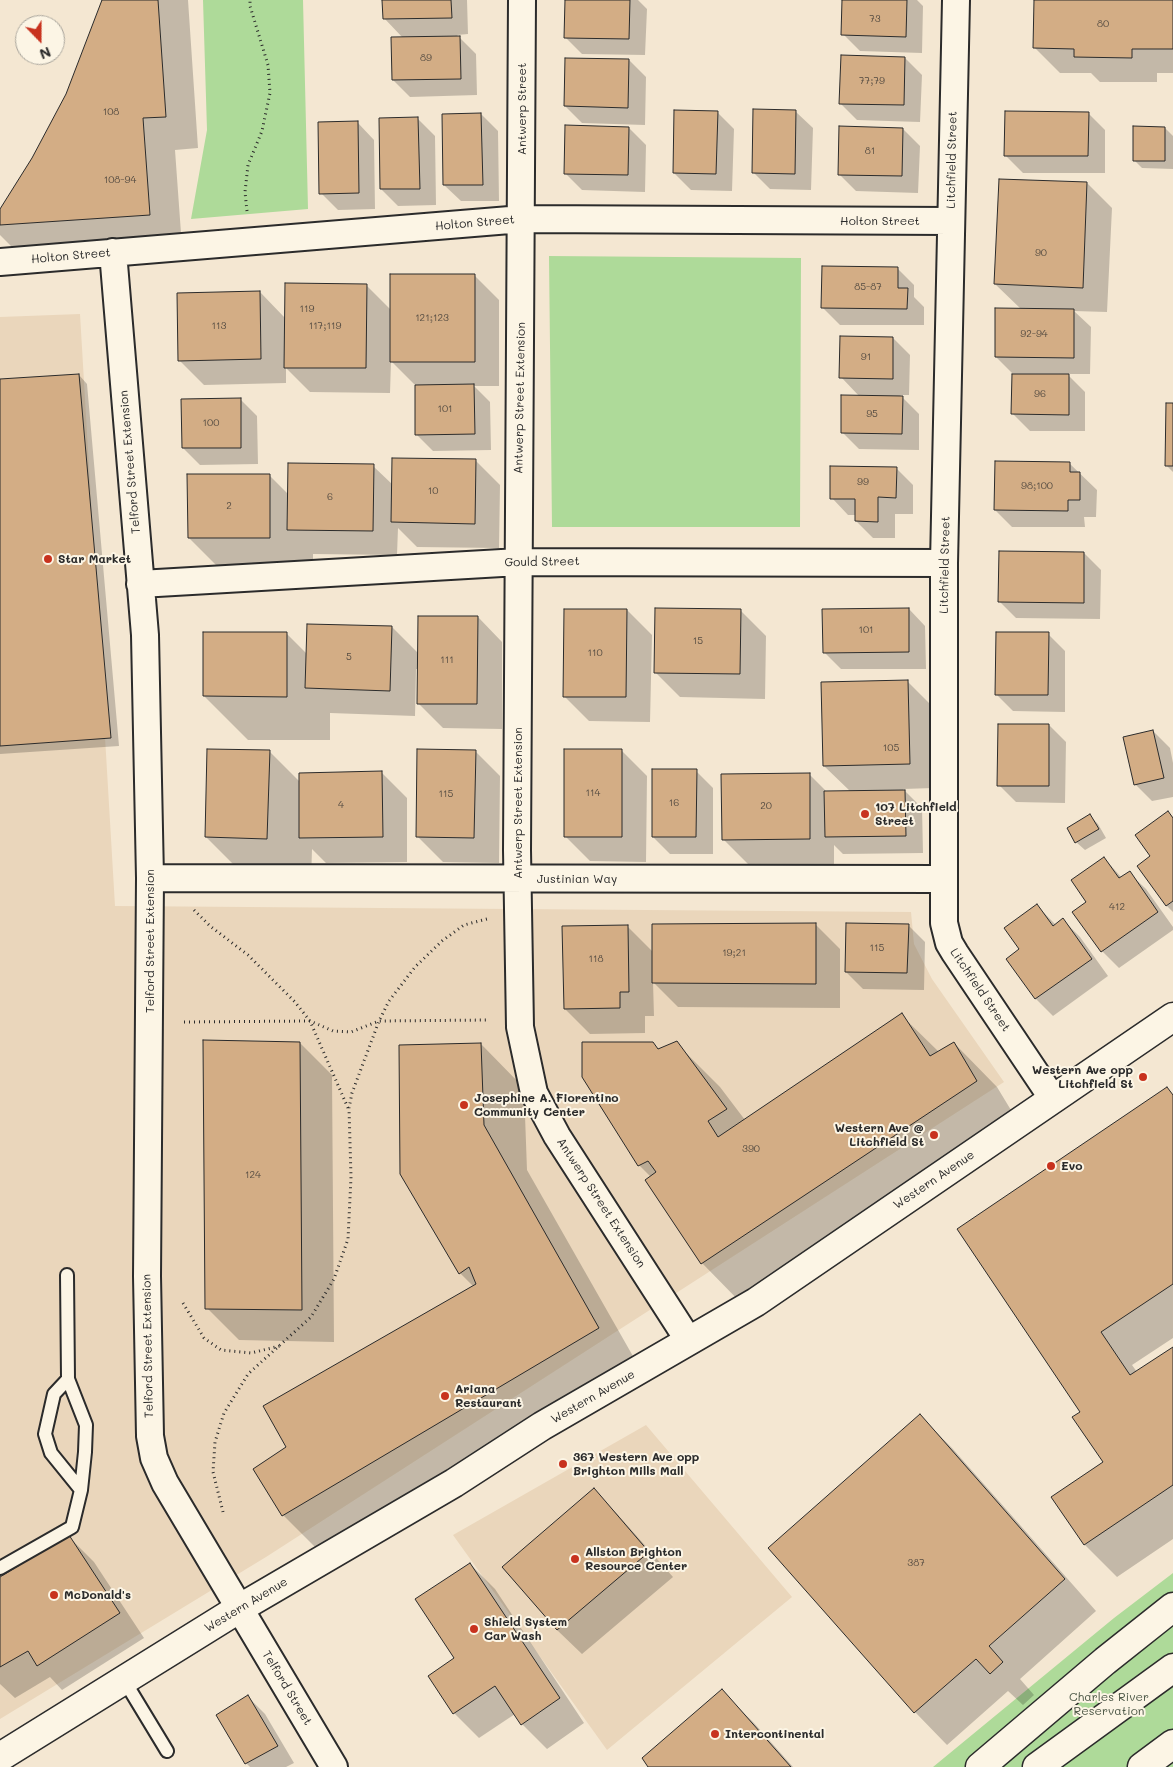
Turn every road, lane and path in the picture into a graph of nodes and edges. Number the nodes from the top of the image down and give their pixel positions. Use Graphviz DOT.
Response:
graph roads {
  1 [pos="250,0"];
  2 [pos="522,0"];
  3 [pos="956,0"];
  4 [pos="522,219"];
  5 [pos="951,221"];
  6 [pos="248,242"];
  7 [pos="113,252"];
  8 [pos="0,262"];
  9 [pos="518,562"];
  10 [pos="944,563"];
  11 [pos="140,584"];
  12 [pos="150,878"];
  13 [pos="517,878"];
  14 [pos="944,879"];
  15 [pos="191,907"];
  16 [pos="492,917"];
  17 [pos="1173,1017"];
  18 [pos="494,1020"];
  19 [pos="310,1021"];
  20 [pos="379,1021"];
  21 [pos="184,1022"];
  22 [pos="1053,1099"];
  23 [pos="349,1108"];
  24 [pos="67,1274"];
  25 [pos="183,1303"];
  26 [pos="689,1341"];
  27 [pos="280,1346"];
  28 [pos="68,1379"];
  29 [pos="81,1490"];
  30 [pos="222,1512"];
  31 [pos="0,1568"];
  32 [pos="1173,1607"];
  33 [pos="240,1608"];
  34 [pos="1173,1668"];
  35 [pos="124,1680"];
  36 [pos="1173,1744"];
  37 [pos="167,1751"];
  38 [pos="0,1757"];
  39 [pos="334,1767"];
  40 [pos="980,1767"];
  41 [pos="1037,1767"];
  42 [pos="1142,1767"];
  1 -- 6 [label="path"];
  2 -- 4 [label="street, Antwerp Street"];
  3 -- 5 [label="street, Litchfield Street"];
  4 -- 5 [label="street, Holton Street"];
  4 -- 6 [label="street, Holton Street"];
  4 -- 9 [label="street, Antwerp Street Extension"];
  5 -- 10 [label="street, Litchfield Street"];
  6 -- 7 [label="street, Holton Street"];
  7 -- 8 [label="street, Holton Street"];
  7 -- 11 [label="street, Telford Street Extension"];
  9 -- 10 [label="street, Gould Street"];
  9 -- 11 [label="street, Gould Street"];
  9 -- 13 [label="street, Antwerp Street Extension"];
  10 -- 14 [label="street, Litchfield Street"];
  11 -- 12 [label="street, Telford Street Extension"];
  12 -- 13 [label="street, Justinian Way"];
  12 -- 33 [label="street, Telford Street Extension"];
  13 -- 14 [label="street, Justinian Way"];
  13 -- 26 [label="street, Antwerp Street Extension"];
  14 -- 22 [label="street, Litchfield Street"];
  15 -- 19 [label="path"];
  16 -- 20 [label="path"];
  17 -- 22 [label="main road, Western Avenue"];
  18 -- 20 [label="path"];
  19 -- 20 [label="path"];
  19 -- 21 [label="path"];
  19 -- 23 [label="path"];
  20 -- 23 [label="path"];
  22 -- 26 [label="main road, Western Avenue"];
  23 -- 27 [label="path"];
  24 -- 28 [label="lane"];
  25 -- 27 [label="path"];
  26 -- 33 [label="main road, Western Avenue"];
  27 -- 30 [label="path"];
  28 -- 29 [label="lane"];
  28 -- 29 [label="lane"];
  29 -- 31 [label="lane"];
  32 -- 40 [label="main road"];
  33 -- 35 [label="main road, Western Avenue"];
  33 -- 39 [label="street, Telford Street"];
  34 -- 41 [label="main road"];
  35 -- 37 [label="lane"];
  35 -- 38 [label="main road, Western Avenue"];
  36 -- 42 [label="main road"];
}
